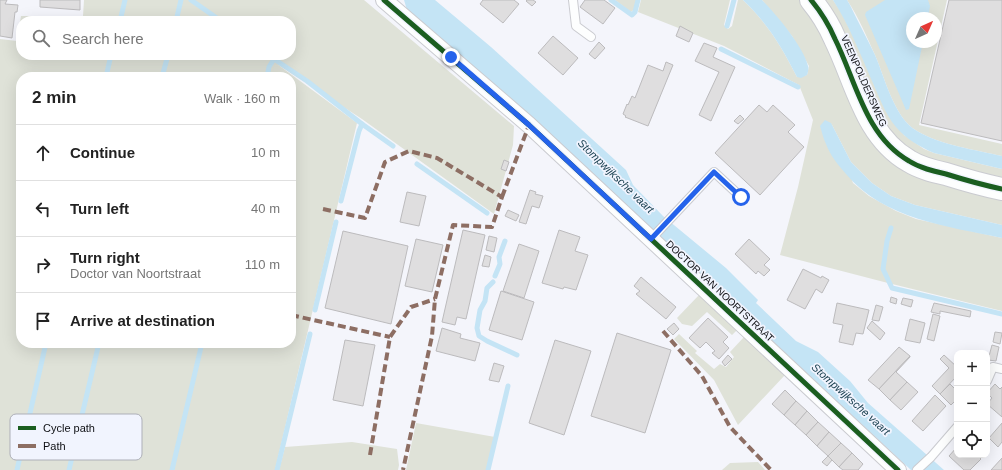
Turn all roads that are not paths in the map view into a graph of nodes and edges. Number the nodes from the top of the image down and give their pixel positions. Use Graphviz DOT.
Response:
graph roads {
  1 [pos="384,0"];
  2 [pos="573,0"];
  3 [pos="811,0"];
  4 [pos="591,38"];
  5 [pos="1002,189"];
  6 [pos="741,197"];
  7 [pos="654,236"];
  8 [pos="1002,369"];
  9 [pos="990,374"];
  10 [pos="954,430"];
  11 [pos="898,470"];
  12 [pos="917,470"];
  1 -- 7 [label="street, DOCTOR VAN NOORTSTRAAT"];
  2 -- 4 [label="lane"];
  3 -- 5 [label="street, VEENPOLDERSWEG"];
  6 -- 7 [label="lane"];
  7 -- 11 [label="street, DOCTOR VAN NOORTSTRAAT"];
  8 -- 9 [label="lane"];
  10 -- 12 [label="lane"];
}
